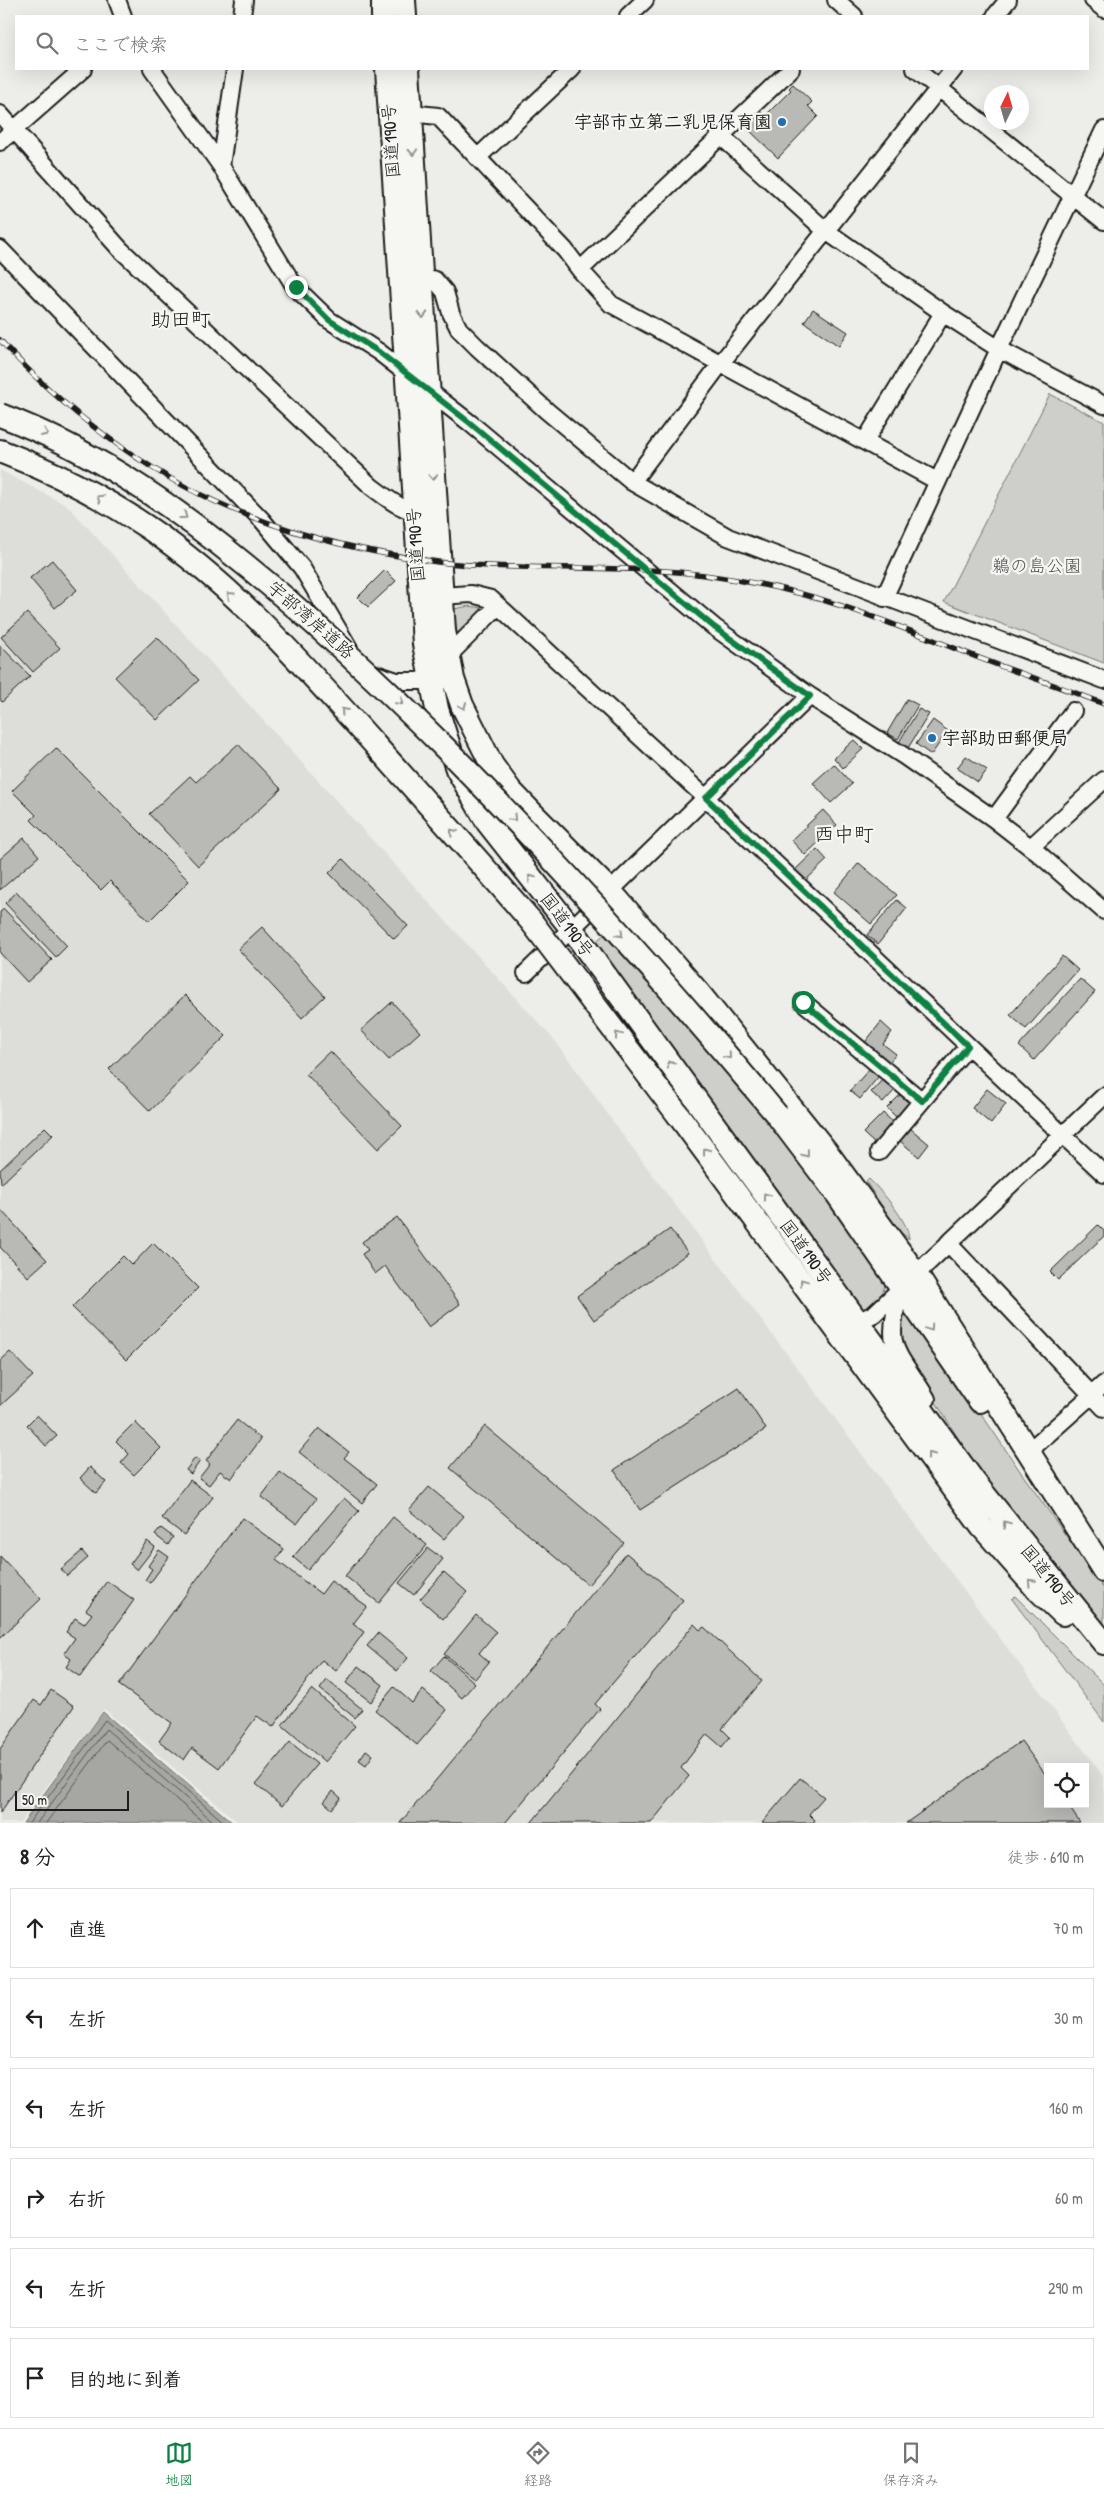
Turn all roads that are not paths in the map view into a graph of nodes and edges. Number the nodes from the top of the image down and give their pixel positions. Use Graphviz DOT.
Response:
graph roads {
  1 [pos="117,0"];
  2 [pos="244,0"];
  3 [pos="383,0"];
  4 [pos="404,0"];
  5 [pos="645,0"];
  6 [pos="836,0"];
  7 [pos="1008,0"];
  8 [pos="1093,0"];
  9 [pos="1104,9"];
  10 [pos="123,15"];
  11 [pos="242,15"];
  12 [pos="383,15"];
  13 [pos="405,15"];
  14 [pos="629,15"];
  15 [pos="849,15"];
  16 [pos="996,15"];
  17 [pos="82,70"];
  18 [pos="153,70"];
  19 [pos="235,70"];
  20 [pos="386,70"];
  21 [pos="408,70"];
  22 [pos="571,70"];
  23 [pos="791,70"];
  24 [pos="916,70"];
  25 [pos="953,70"];
  26 [pos="938,89"];
  27 [pos="400,112"];
  28 [pos="0,114"];
  29 [pos="14,129"];
  30 [pos="1104,130"];
  31 [pos="722,137"];
  32 [pos="0,142"];
  33 [pos="478,157"];
  34 [pos="221,166"];
  35 [pos="1072,196"];
  36 [pos="1104,222"];
  37 [pos="826,231"];
  38 [pos="0,248"];
  39 [pos="580,270"];
  40 [pos="421,276"];
  41 [pos="943,313"];
  42 [pos="999,349"];
  43 [pos="721,364"];
  44 [pos="408,374"];
  45 [pos="428,391"];
  46 [pos="1104,405"];
  47 [pos="0,415"];
  48 [pos="865,441"];
  49 [pos="0,451"];
  50 [pos="632,482"];
  51 [pos="937,482"];
  52 [pos="425,512"];
  53 [pos="441,596"];
  54 [pos="884,598"];
  55 [pos="498,606"];
  56 [pos="448,656"];
  57 [pos="453,680"];
  58 [pos="1104,680"];
  59 [pos="431,683"];
  60 [pos="810,696"];
  61 [pos="1073,711"];
  62 [pos="1104,780"];
  63 [pos="706,798"];
  64 [pos="994,818"];
  65 [pos="1031,847"];
  66 [pos="611,892"];
  67 [pos="1104,911"];
  68 [pos="571,928"];
  69 [pos="526,973"];
  70 [pos="803,1002"];
  71 [pos="968,1046"];
  72 [pos="1104,1096"];
  73 [pos="922,1101"];
  74 [pos="1063,1135"];
  75 [pos="879,1152"];
  76 [pos="1104,1174"];
  77 [pos="948,1243"];
  78 [pos="909,1281"];
  79 [pos="822,1308"];
  80 [pos="857,1322"];
  81 [pos="1098,1390"];
  82 [pos="1104,1408"];
  83 [pos="1029,1451"];
  84 [pos="975,1484"];
  85 [pos="1082,1538"];
  86 [pos="1104,1571"];
  87 [pos="1104,1643"];
  88 [pos="1104,1652"];
  1 -- 10 [label="street"];
  2 -- 11 [label="street"];
  3 -- 12 [label="highway"];
  4 -- 13 [label="highway"];
  5 -- 14 [label="street"];
  6 -- 15 [label="street"];
  7 -- 16 [label="street"];
  8 -- 9 [label="street"];
  17 -- 29 [label="street"];
  18 -- 34 [label="street"];
  19 -- 34 [label="street"];
  20 -- 27 [label="highway, 国道190号"];
  21 -- 27 [label="highway, 国道190号"];
  22 -- 33 [label="street"];
  23 -- 31 [label="street"];
  24 -- 26 [label="street"];
  25 -- 26 [label="street"];
  26 -- 35 [label="street"];
  26 -- 37 [label="street"];
  27 -- 33 [label="street"];
  27 -- 40 [label="highway, 国道190号, one-way"];
  27 -- 44 [label="highway, 国道190号"];
  28 -- 29 [label="street"];
  29 -- 32 [label="street"];
  29 -- 52 [label="street"];
  30 -- 35 [label="street"];
  31 -- 37 [label="street"];
  31 -- 39 [label="street"];
  33 -- 39 [label="street"];
  34 -- 44 [label="street"];
  35 -- 36 [label="street"];
  35 -- 42 [label="street"];
  37 -- 41 [label="street"];
  37 -- 43 [label="street"];
  38 -- 59 [label="street"];
  39 -- 43 [label="street"];
  40 -- 45 [label="highway, 国道190号, one-way"];
  40 -- 50 [label="street"];
  41 -- 42 [label="street"];
  41 -- 48 [label="street"];
  42 -- 46 [label="street"];
  42 -- 51 [label="street"];
  43 -- 48 [label="street"];
  43 -- 50 [label="street"];
  44 -- 45 [label="street"];
  44 -- 52 [label="highway, 国道190号"];
  45 -- 52 [label="highway, 国道190号, one-way"];
  45 -- 60 [label="street"];
  47 -- 78 [label="highway, 宇部湾岸道路, one-way, bridge"];
  48 -- 51 [label="street"];
  79 -- 49 [label="highway, 宇部湾岸道路, one-way, bridge"];
  50 -- 54 [label="street"];
  51 -- 54 [label="street"];
  52 -- 53 [label="highway, 国道190号"];
  52 -- 59 [label="highway, 国道190号"];
  53 -- 55 [label="street"];
  53 -- 56 [label="highway, 国道190号"];
  54 -- 58 [label="street"];
  55 -- 56 [label="street"];
  55 -- 63 [label="street"];
  56 -- 57 [label="highway, 国道190号"];
  57 -- 59 [label="street"];
  57 -- 66 [label="highway, 国道190号, one-way"];
  68 -- 59 [label="highway, 国道190号, one-way"];
  60 -- 63 [label="street"];
  60 -- 64 [label="street"];
  61 -- 64 [label="street"];
  62 -- 65 [label="street"];
  63 -- 66 [label="street"];
  63 -- 71 [label="street"];
  64 -- 65 [label="street"];
  65 -- 67 [label="street"];
  66 -- 68 [label="street"];
  66 -- 78 [label="highway, 国道190号"];
  68 -- 69 [label="street"];
  80 -- 68 [label="highway, 国道190号, one-way"];
  70 -- 73 [label="street"];
  71 -- 73 [label="street"];
  71 -- 74 [label="street"];
  72 -- 74 [label="street"];
  73 -- 75 [label="street"];
  74 -- 76 [label="street"];
  74 -- 77 [label="street"];
  77 -- 78 [label="street"];
  77 -- 81 [label="street"];
  78 -- 80 [label="street"];
  78 -- 83 [label="highway, 国道190号"];
  78 -- 84 [label="street"];
  78 -- 85 [label="highway, one-way"];
  79 -- 80 [label="street"];
  88 -- 79 [label="highway, 宇部湾岸道路, one-way"];
  80 -- 84 [label="highway, 国道190号"];
  81 -- 82 [label="street"];
  81 -- 83 [label="street"];
  83 -- 85 [label="highway, 国道190号"];
  87 -- 84 [label="highway, 国道190号, one-way"];
  85 -- 86 [label="highway, 国道190号"];
}
